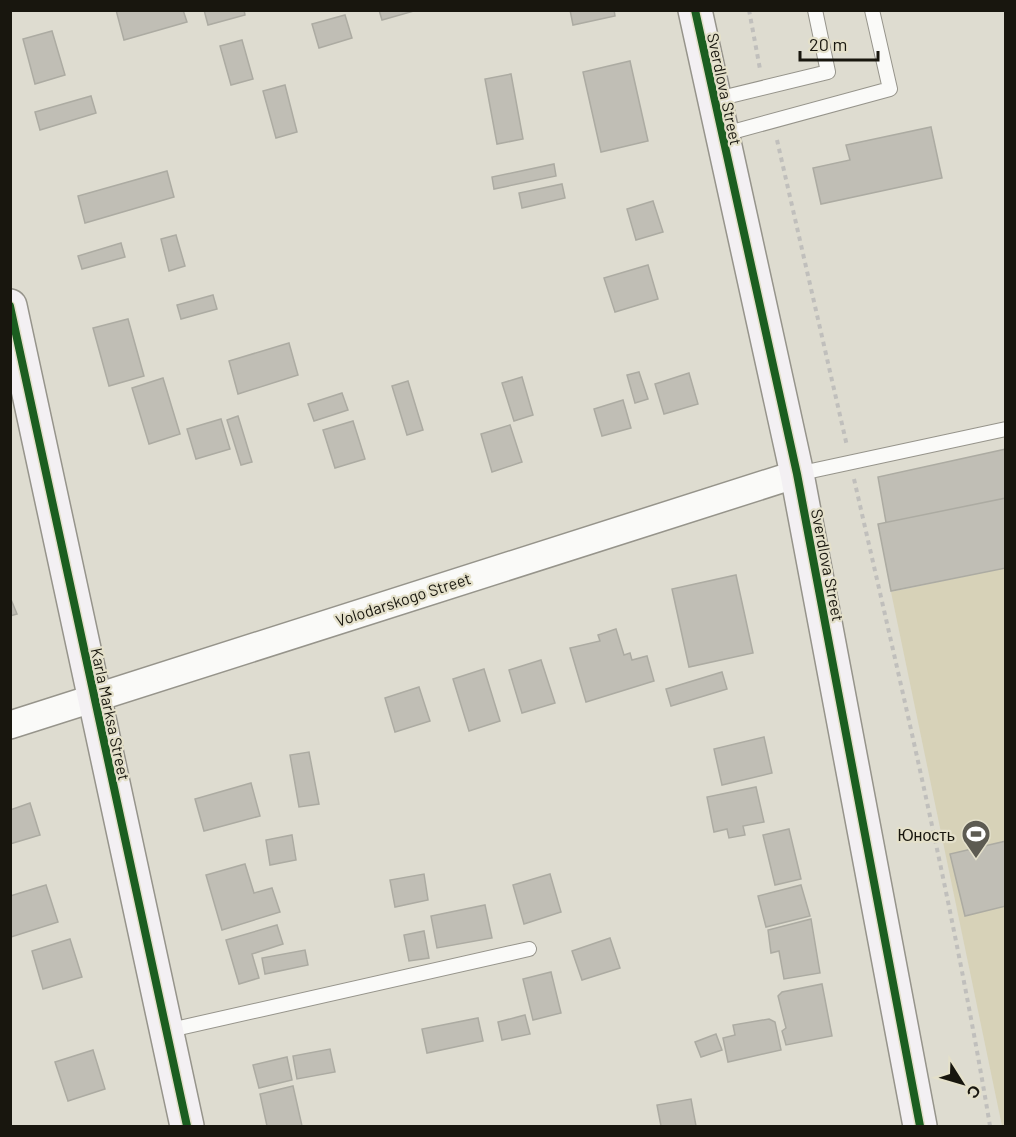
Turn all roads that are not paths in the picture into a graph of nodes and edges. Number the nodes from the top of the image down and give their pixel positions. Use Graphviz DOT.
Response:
graph roads {
  1 [pos="695,10"];
  2 [pos="815,10"];
  3 [pos="872,10"];
  4 [pos="713,100"];
  5 [pos="721,135"];
  6 [pos="10,306"];
  7 [pos="1005,429"];
  8 [pos="796,474"];
  9 [pos="94,697"];
  10 [pos="10,724"];
  11 [pos="529,949"];
  12 [pos="166,1031"];
  13 [pos="187,1126"];
  14 [pos="920,1126"];
  1 -- 4 [label="street, Sverdlova Street"];
  2 -- 4 [label="lane"];
  3 -- 5 [label="lane"];
  4 -- 5 [label="street, Sverdlova Street"];
  5 -- 8 [label="street, Sverdlova Street"];
  6 -- 9 [label="street, Karla Marksa Street"];
  7 -- 8 [label="lane"];
  8 -- 9 [label="street, Volodarskogo Street"];
  8 -- 14 [label="street, Sverdlova Street"];
  9 -- 10 [label="street, Volodarskogo Street"];
  9 -- 12 [label="street, Karla Marksa Street"];
  11 -- 12 [label="lane"];
  12 -- 13 [label="street, Karla Marksa Street"];
}
